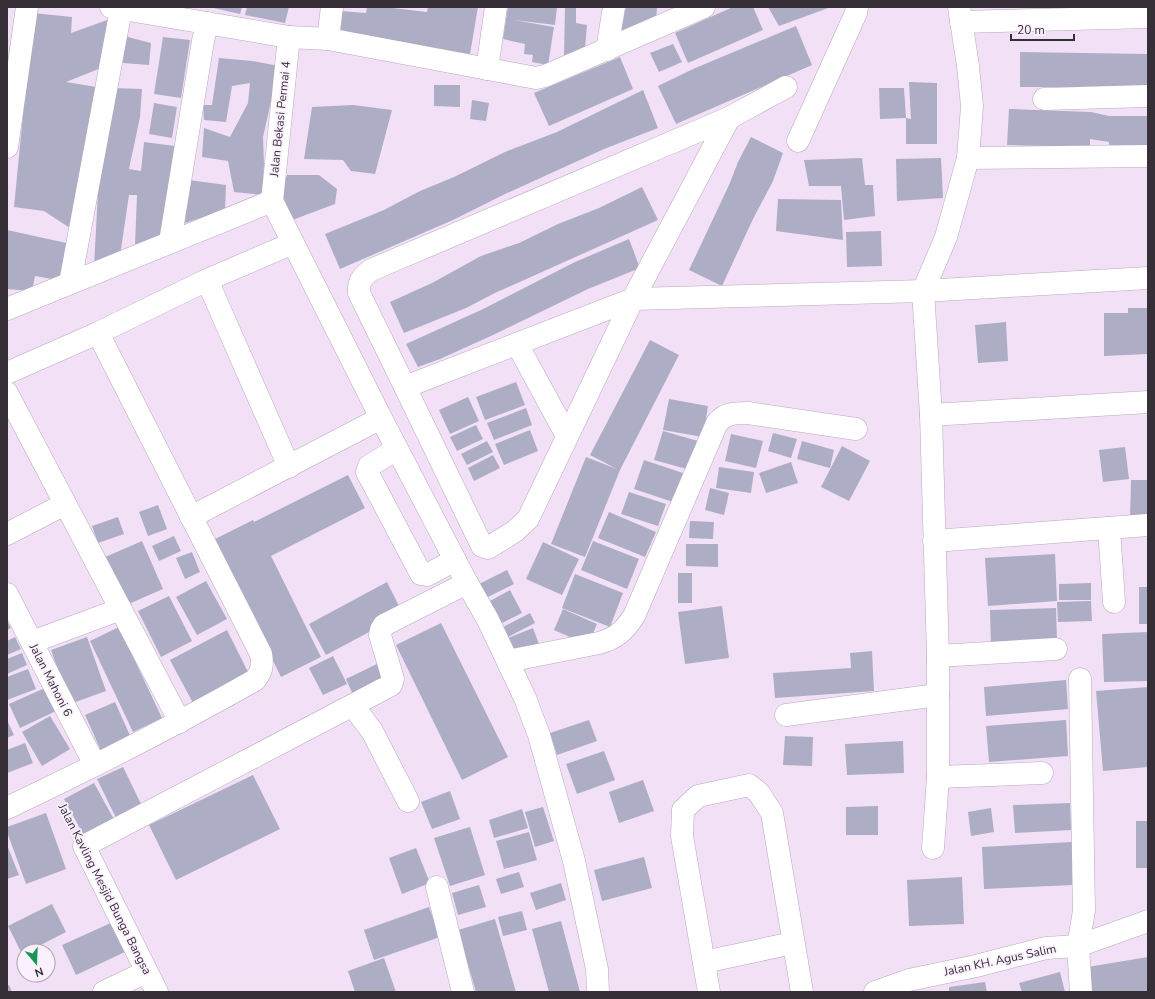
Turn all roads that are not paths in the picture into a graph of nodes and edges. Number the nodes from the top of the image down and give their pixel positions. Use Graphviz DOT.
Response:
graph roads {
  1 [pos="27,7"];
  2 [pos="332,7"];
  3 [pos="496,7"];
  4 [pos="614,7"];
  5 [pos="704,7"];
  6 [pos="857,7"];
  7 [pos="116,8"];
  8 [pos="171,12"];
  9 [pos="960,14"];
  10 [pos="1148,18"];
  11 [pos="207,24"];
  12 [pos="289,37"];
  13 [pos="328,39"];
  14 [pos="608,50"];
  15 [pos="487,69"];
  16 [pos="786,87"];
  17 [pos="1148,96"];
  18 [pos="1044,99"];
  19 [pos="729,118"];
  20 [pos="798,141"];
  21 [pos="7,147"];
  22 [pos="1148,156"];
  23 [pos="968,158"];
  24 [pos="272,201"];
  25 [pos="170,242"];
  26 [pos="293,244"];
  27 [pos="1148,278"];
  28 [pos="207,280"];
  29 [pos="70,284"];
  30 [pos="923,291"];
  31 [pos="633,299"];
  32 [pos="7,309"];
  33 [pos="98,333"];
  34 [pos="517,344"];
  35 [pos="7,373"];
  36 [pos="405,387"];
  37 [pos="7,393"];
  38 [pos="1148,402"];
  39 [pos="931,415"];
  40 [pos="381,418"];
  41 [pos="856,429"];
  42 [pos="567,436"];
  43 [pos="397,449"];
  44 [pos="289,467"];
  45 [pos="65,504"];
  46 [pos="191,517"];
  47 [pos="1148,525"];
  48 [pos="1109,528"];
  49 [pos="7,534"];
  50 [pos="934,541"];
  51 [pos="455,560"];
  52 [pos="467,583"];
  53 [pos="7,594"];
  54 [pos="1114,602"];
  55 [pos="121,609"];
  56 [pos="32,642"];
  57 [pos="1056,649"];
  58 [pos="938,656"];
  59 [pos="508,661"];
  60 [pos="1080,679"];
  61 [pos="938,695"];
  62 [pos="353,706"];
  63 [pos="786,715"];
  64 [pos="180,722"];
  65 [pos="95,765"];
  66 [pos="1042,773"];
  67 [pos="938,777"];
  68 [pos="408,801"];
  69 [pos="7,808"];
  70 [pos="933,848"];
  71 [pos="437,887"];
  72 [pos="1148,920"];
  73 [pos="793,943"];
  74 [pos="1078,946"];
  75 [pos="704,962"];
  76 [pos="146,972"];
  77 [pos="911,986"];
  78 [pos="104,992"];
  79 [pos="157,992"];
  80 [pos="463,992"];
  81 [pos="598,992"];
  82 [pos="709,992"];
  83 [pos="802,992"];
  84 [pos="875,992"];
  85 [pos="1081,992"];
  1 -- 21 [label="street"];
  2 -- 13 [label="street"];
  3 -- 15 [label="street"];
  4 -- 14 [label="street"];
  5 -- 14 [label="street"];
  6 -- 20 [label="street"];
  7 -- 8 [label="street"];
  7 -- 29 [label="street"];
  8 -- 11 [label="street"];
  9 -- 10 [label="street"];
  9 -- 23 [label="street"];
  11 -- 12 [label="street"];
  11 -- 25 [label="street"];
  12 -- 13 [label="street"];
  12 -- 24 [label="street, Jalan Bekasi Permai 4"];
  13 -- 15 [label="street"];
  14 -- 15 [label="street"];
  16 -- 19 [label="street"];
  17 -- 18 [label="street"];
  19 -- 31 [label="street"];
  19 -- 36 [label="street"];
  22 -- 23 [label="street"];
  23 -- 30 [label="street"];
  24 -- 25 [label="street"];
  24 -- 26 [label="street"];
  25 -- 29 [label="street"];
  26 -- 28 [label="street"];
  26 -- 40 [label="street"];
  27 -- 30 [label="street"];
  28 -- 33 [label="street"];
  28 -- 44 [label="street"];
  29 -- 32 [label="street"];
  30 -- 31 [label="street"];
  30 -- 39 [label="street"];
  31 -- 34 [label="street"];
  31 -- 42 [label="street"];
  33 -- 35 [label="street"];
  33 -- 46 [label="street"];
  34 -- 36 [label="street"];
  34 -- 42 [label="street"];
  36 -- 42 [label="street"];
  37 -- 45 [label="street"];
  38 -- 39 [label="street"];
  39 -- 50 [label="street"];
  40 -- 43 [label="street"];
  40 -- 44 [label="street"];
  41 -- 59 [label="street"];
  43 -- 51 [label="street"];
  43 -- 51 [label="street"];
  44 -- 46 [label="street"];
  45 -- 49 [label="street"];
  45 -- 55 [label="street"];
  46 -- 64 [label="street"];
  47 -- 48 [label="street"];
  48 -- 50 [label="street"];
  48 -- 54 [label="street"];
  50 -- 58 [label="street"];
  51 -- 52 [label="street"];
  52 -- 59 [label="street"];
  52 -- 62 [label="street"];
  53 -- 56 [label="street, Jalan Mahoni 6"];
  55 -- 56 [label="street"];
  55 -- 64 [label="street"];
  56 -- 65 [label="street, Jalan Mahoni 6"];
  57 -- 58 [label="street"];
  58 -- 61 [label="street"];
  59 -- 81 [label="street"];
  60 -- 74 [label="street"];
  61 -- 63 [label="street"];
  61 -- 67 [label="street"];
  62 -- 68 [label="street"];
  62 -- 76 [label="street, Jalan Kavling Mesjid Bunga Bangsa"];
  64 -- 65 [label="street"];
  65 -- 69 [label="street"];
  66 -- 67 [label="street"];
  67 -- 70 [label="street"];
  71 -- 80 [label="street"];
  72 -- 74 [label="street, Jalan KH. Agus Salim"];
  73 -- 75 [label="street"];
  73 -- 75 [label="street"];
  73 -- 83 [label="street"];
  74 -- 77 [label="street, Jalan KH. Agus Salim"];
  74 -- 85 [label="street"];
  75 -- 82 [label="street"];
  76 -- 78 [label="street"];
  76 -- 79 [label="street, Jalan Kavling Mesjid Bunga Bangsa"];
  77 -- 84 [label="street, Jalan KH. Agus Salim"];
}
